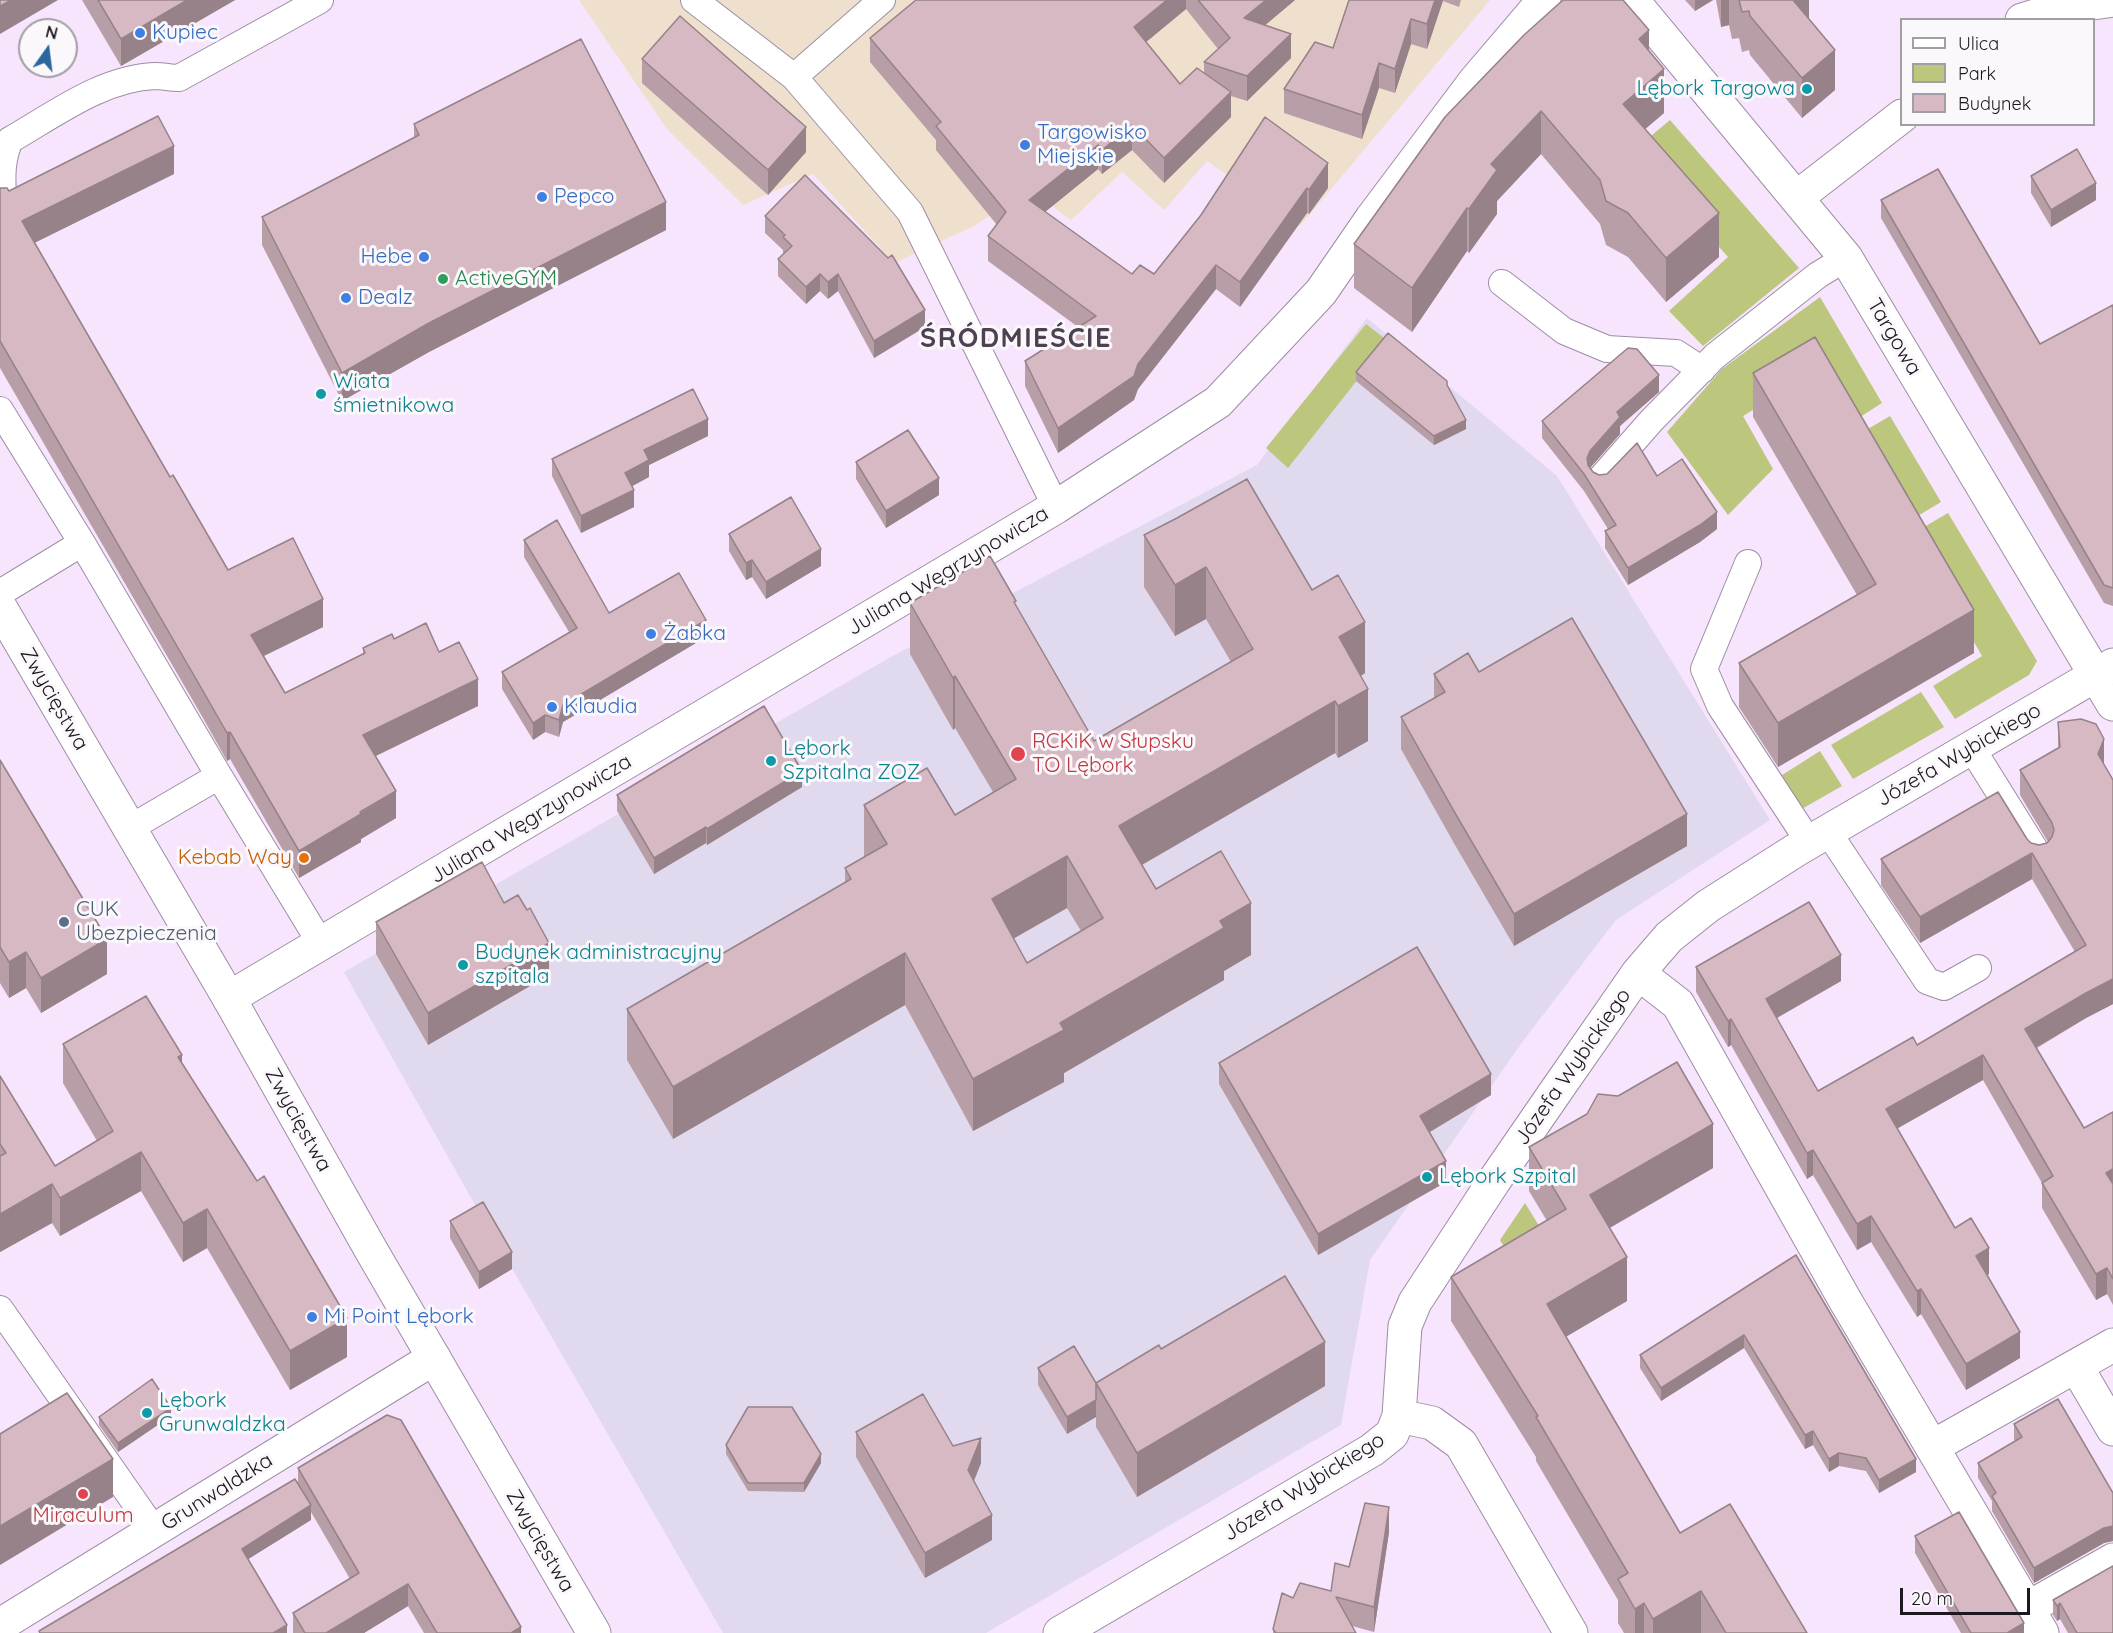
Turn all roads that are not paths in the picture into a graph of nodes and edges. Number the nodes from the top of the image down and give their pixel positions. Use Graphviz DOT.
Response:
graph roads {
  1 [pos="320,0"];
  2 [pos="694,0"];
  3 [pos="882,0"];
  4 [pos="1544,0"];
  5 [pos="1632,0"];
  6 [pos="2113,0"];
  7 [pos="2029,18"];
  8 [pos="794,77"];
  9 [pos="1900,118"];
  10 [pos="1796,198"];
  11 [pos="0,202"];
  12 [pos="1846,258"];
  13 [pos="1502,283"];
  14 [pos="1702,369"];
  15 [pos="0,410"];
  16 [pos="1602,477"];
  17 [pos="1056,507"];
  18 [pos="82,543"];
  19 [pos="1748,563"];
  20 [pos="0,593"];
  21 [pos="0,607"];
  22 [pos="2104,669"];
  23 [pos="2113,704"];
  24 [pos="1971,747"];
  25 [pos="219,776"];
  26 [pos="130,828"];
  27 [pos="1819,837"];
  28 [pos="2038,856"];
  29 [pos="321,944"];
  30 [pos="1978,968"];
  31 [pos="1638,973"];
  32 [pos="229,998"];
  33 [pos="0,1309"];
  34 [pos="2113,1345"];
  35 [pos="434,1358"];
  36 [pos="2076,1366"];
  37 [pos="1399,1416"];
  38 [pos="2113,1429"];
  39 [pos="1932,1447"];
  40 [pos="154,1530"];
  41 [pos="2113,1560"];
  42 [pos="2035,1620"];
  43 [pos="0,1625"];
  44 [pos="594,1633"];
  45 [pos="1059,1633"];
  46 [pos="1571,1633"];
  1 -- 11 [label="lane"];
  2 -- 8 [label="lane"];
  3 -- 8 [label="lane"];
  4 -- 17 [label="street, Juliana Węgrzynowicza"];
  5 -- 10 [label="street, Targowa"];
  6 -- 7 [label="street"];
  8 -- 17 [label="lane"];
  9 -- 10 [label="street"];
  10 -- 12 [label="street, Targowa"];
  12 -- 14 [label="lane"];
  12 -- 22 [label="street, Targowa"];
  13 -- 14 [label="lane"];
  14 -- 16 [label="lane"];
  15 -- 18 [label="lane"];
  17 -- 29 [label="street, Juliana Węgrzynowicza"];
  18 -- 20 [label="lane"];
  18 -- 25 [label="lane"];
  19 -- 27 [label="lane"];
  21 -- 26 [label="street, Zwycięstwa"];
  22 -- 23 [label="street, Targowa"];
  22 -- 24 [label="street, Józefa Wybickiego"];
  24 -- 27 [label="street, Józefa Wybickiego"];
  24 -- 28 [label="lane"];
  25 -- 26 [label="lane"];
  25 -- 29 [label="lane"];
  26 -- 32 [label="street, Zwycięstwa"];
  27 -- 30 [label="lane"];
  27 -- 31 [label="street, Józefa Wybickiego"];
  29 -- 32 [label="street, Juliana Węgrzynowicza"];
  31 -- 37 [label="street, Józefa Wybickiego"];
  31 -- 39 [label="street"];
  32 -- 35 [label="street, Zwycięstwa"];
  33 -- 40 [label="lane"];
  34 -- 36 [label="street"];
  35 -- 40 [label="street, Grunwaldzka"];
  35 -- 44 [label="street, Zwycięstwa"];
  36 -- 38 [label="street"];
  36 -- 39 [label="street"];
  37 -- 45 [label="street, Józefa Wybickiego"];
  37 -- 46 [label="street"];
  39 -- 42 [label="street"];
  40 -- 43 [label="street, Grunwaldzka"];
  41 -- 42 [label="street"];
}
